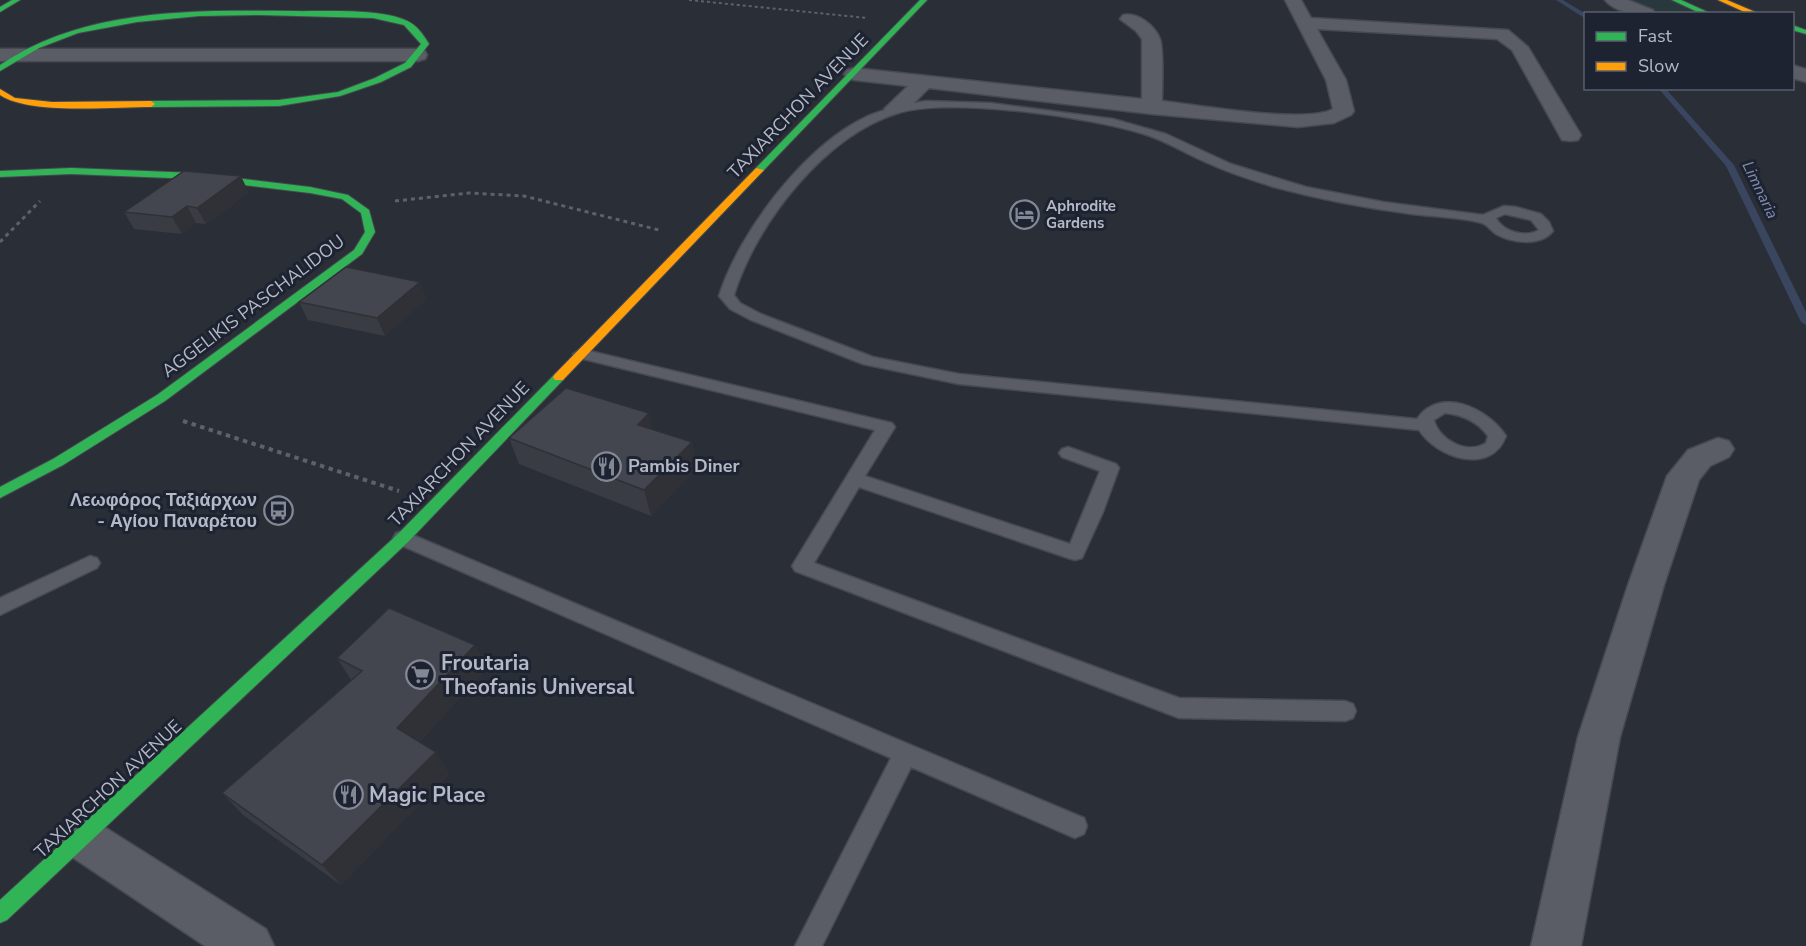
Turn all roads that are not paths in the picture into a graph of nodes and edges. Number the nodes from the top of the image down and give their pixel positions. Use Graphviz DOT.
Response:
graph roads {
  1 [pos="17,0"];
  2 [pos="924,0"];
  3 [pos="1293,0"];
  4 [pos="1613,0"];
  5 [pos="1675,0"];
  6 [pos="1720,0"];
  7 [pos="0,10"];
  8 [pos="1642,12"];
  9 [pos="1704,12"];
  10 [pos="1752,12"];
  11 [pos="1129,19"];
  12 [pos="1306,23"];
  13 [pos="7,55"];
  14 [pos="418,55"];
  15 [pos="0,69"];
  16 [pos="854,74"];
  17 [pos="923,83"];
  18 [pos="0,91"];
  19 [pos="1152,108"];
  20 [pos="894,109"];
  21 [pos="1570,135"];
  22 [pos="0,174"];
  23 [pos="1489,220"];
  24 [pos="581,354"];
  25 [pos="1425,425"];
  26 [pos="1719,449"];
  27 [pos="1068,453"];
  28 [pos="854,479"];
  29 [pos="0,493"];
  30 [pos="404,538"];
  31 [pos="90,563"];
  32 [pos="0,607"];
  33 [pos="1345,711"];
  34 [pos="905,754"];
  35 [pos="1075,826"];
  36 [pos="82,838"];
  37 [pos="0,913"];
  38 [pos="249,946"];
  39 [pos="808,946"];
  40 [pos="1556,946"];
  1 -- 7 [label="main road"];
  2 -- 16 [label="main road, TAXIARCHON AVENUE"];
  3 -- 12 [label="street"];
  4 -- 8 [label="street"];
  5 -- 9 [label="main road"];
  6 -- 10 [label="main road"];
  11 -- 19 [label="street"];
  12 -- 19 [label="street"];
  12 -- 21 [label="street"];
  13 -- 14 [label="street"];
  13 -- 14 [label="main road"];
  13 -- 15 [label="main road"];
  14 -- 18 [label="main road"];
  16 -- 17 [label="street"];
  16 -- 24 [label="main road, TAXIARCHON AVENUE"];
  17 -- 19 [label="street"];
  17 -- 20 [label="street"];
  20 -- 23 [label="lane"];
  20 -- 25 [label="lane"];
  22 -- 29 [label="main road, AGGELIKIS PASCHALIDOU"];
  24 -- 28 [label="lane"];
  24 -- 30 [label="main road, TAXIARCHON AVENUE"];
  26 -- 40 [label="street"];
  27 -- 28 [label="lane"];
  28 -- 33 [label="lane"];
  30 -- 34 [label="lane"];
  30 -- 36 [label="main road, TAXIARCHON AVENUE"];
  31 -- 32 [label="lane"];
  34 -- 35 [label="lane"];
  34 -- 39 [label="lane"];
  36 -- 37 [label="main road, TAXIARCHON AVENUE"];
  36 -- 38 [label="street"];
}
